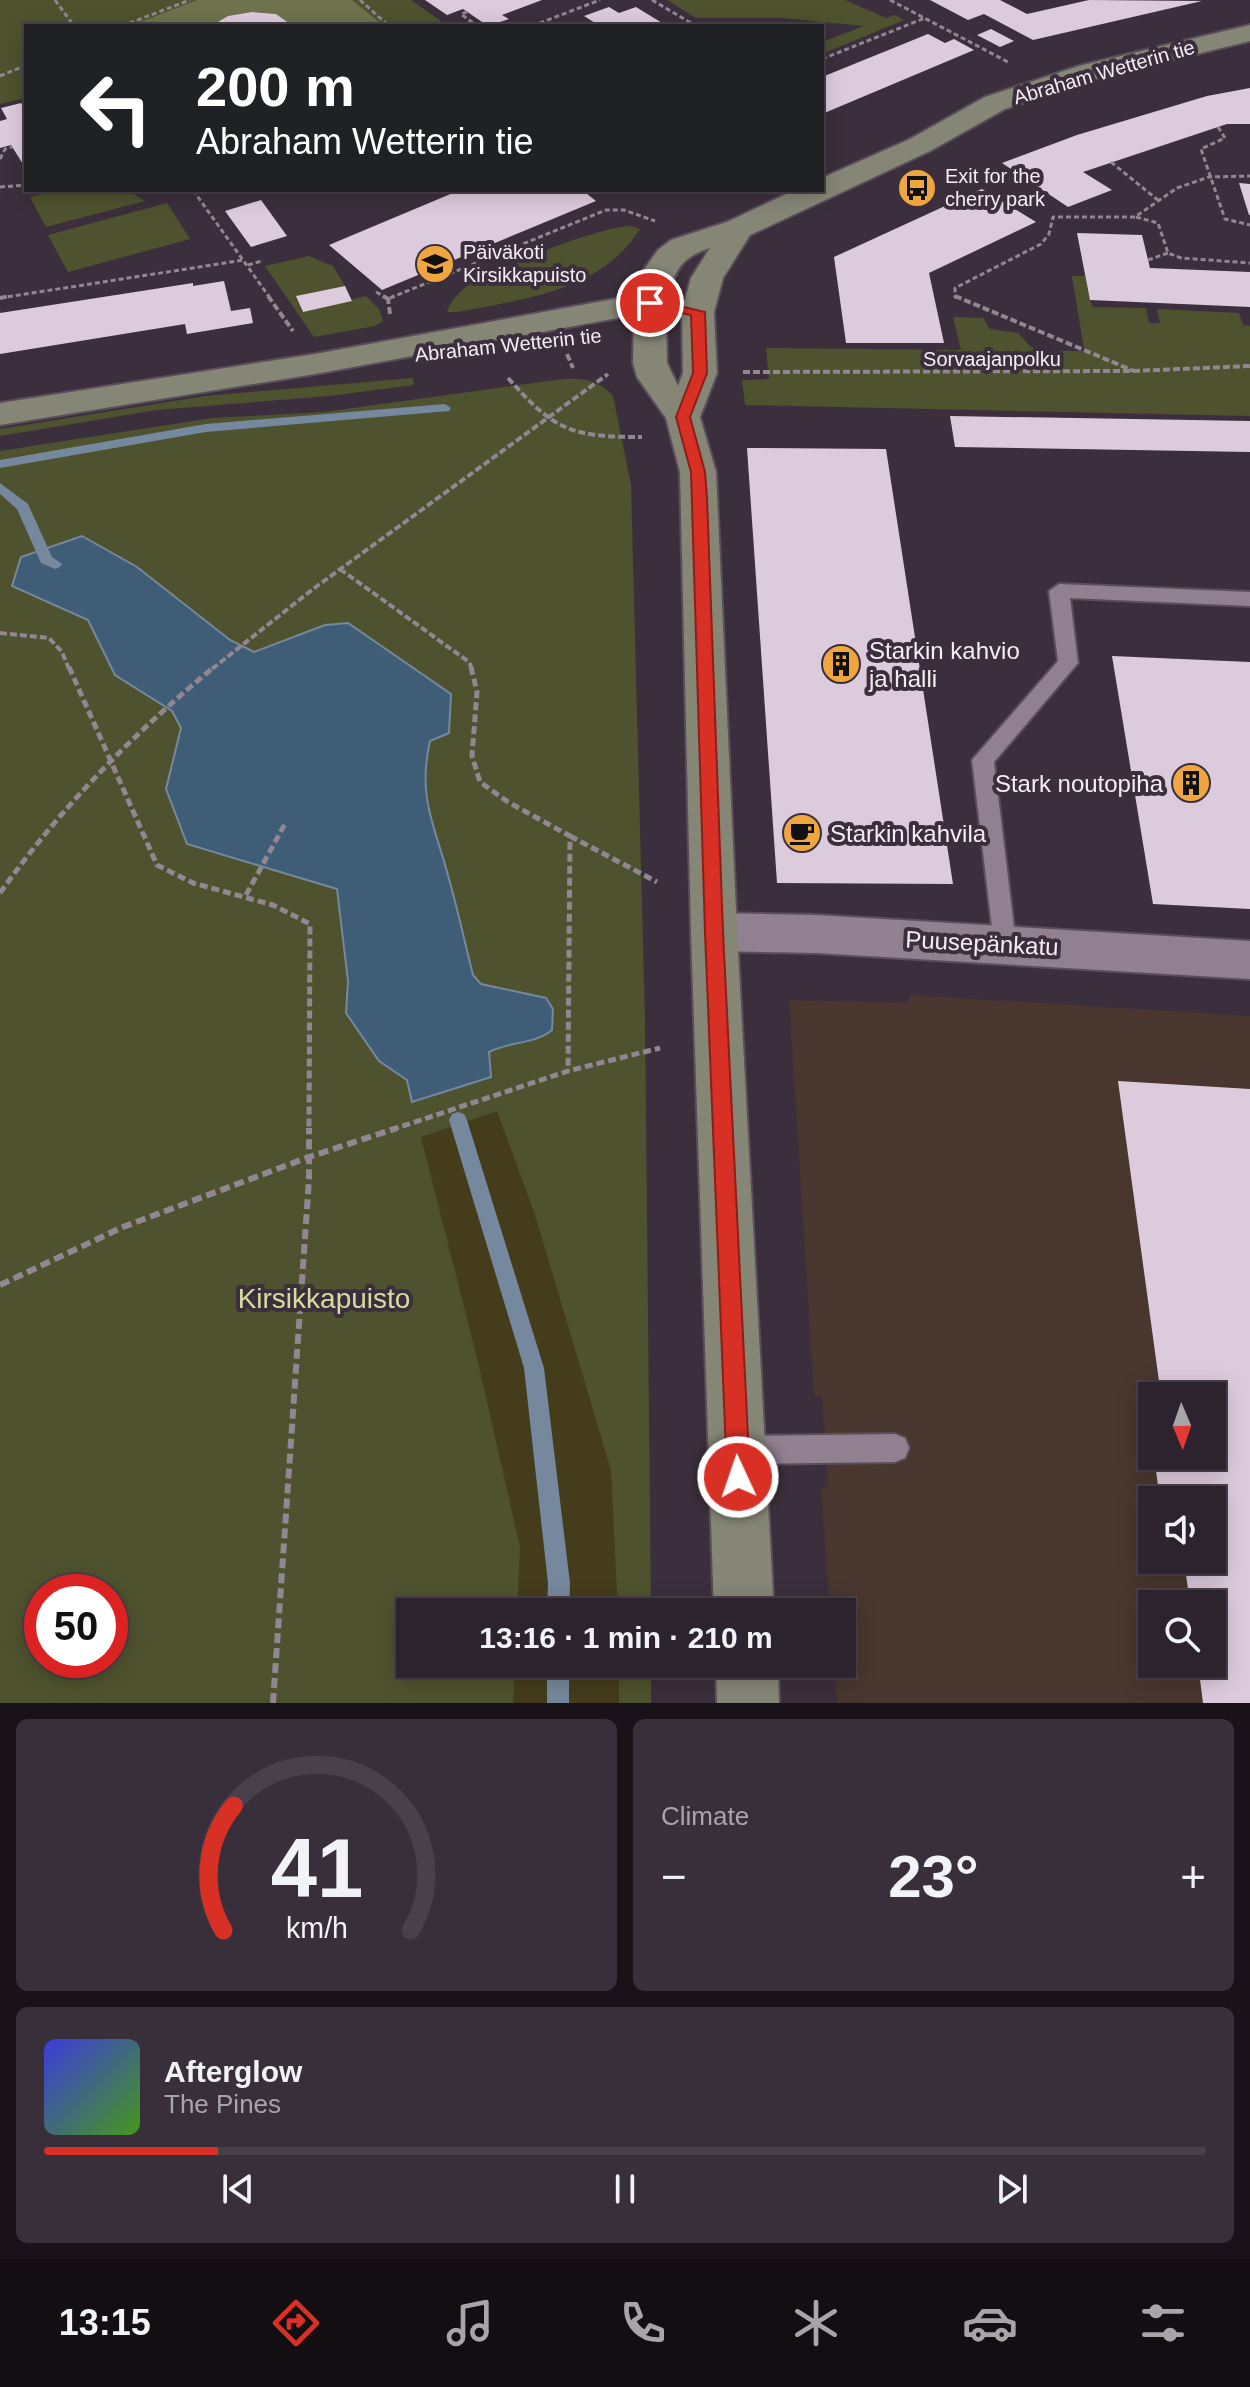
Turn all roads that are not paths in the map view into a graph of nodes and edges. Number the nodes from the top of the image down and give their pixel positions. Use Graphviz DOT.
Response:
graph roads {
  1 [pos="1250,33"];
  2 [pos="1250,55"];
  3 [pos="920,145"];
  4 [pos="824,188"];
  5 [pos="815,192"];
  6 [pos="738,229"];
  7 [pos="698,312"];
  8 [pos="649,314"];
  9 [pos="0,414"];
  10 [pos="683,417"];
  11 [pos="1250,599"];
  12 [pos="714,932"];
  13 [pos="1005,944"];
  14 [pos="1250,960"];
  15 [pos="895,1448"];
  16 [pos="737,1450"];
  17 [pos="743,1598"];
  18 [pos="747,1678"];
  19 [pos="748,1703"];
  1 -- 3 [label="main road, Abraham Wetterin tie"];
  2 -- 3 [label="main road, Abraham Wetterin tie"];
  3 -- 4 [label="main road, Abraham Wetterin tie"];
  5 -- 6 [label="main road, Abraham Wetterin tie"];
  6 -- 7 [label="main road"];
  6 -- 8 [label="main road, Abraham Wetterin tie"];
  7 -- 8 [label="main road, Abraham Wetterin tie"];
  7 -- 10 [label="main road"];
  8 -- 9 [label="main road, Abraham Wetterin tie"];
  8 -- 10 [label="main road"];
  10 -- 12 [label="main road"];
  11 -- 13 [label="lane"];
  12 -- 13 [label="street, Puusepänkatu"];
  12 -- 16 [label="main road"];
  13 -- 14 [label="street, Puusepänkatu"];
  15 -- 16 [label="lane"];
  16 -- 17 [label="main road"];
  18 -- 19 [label="main road"];
}
